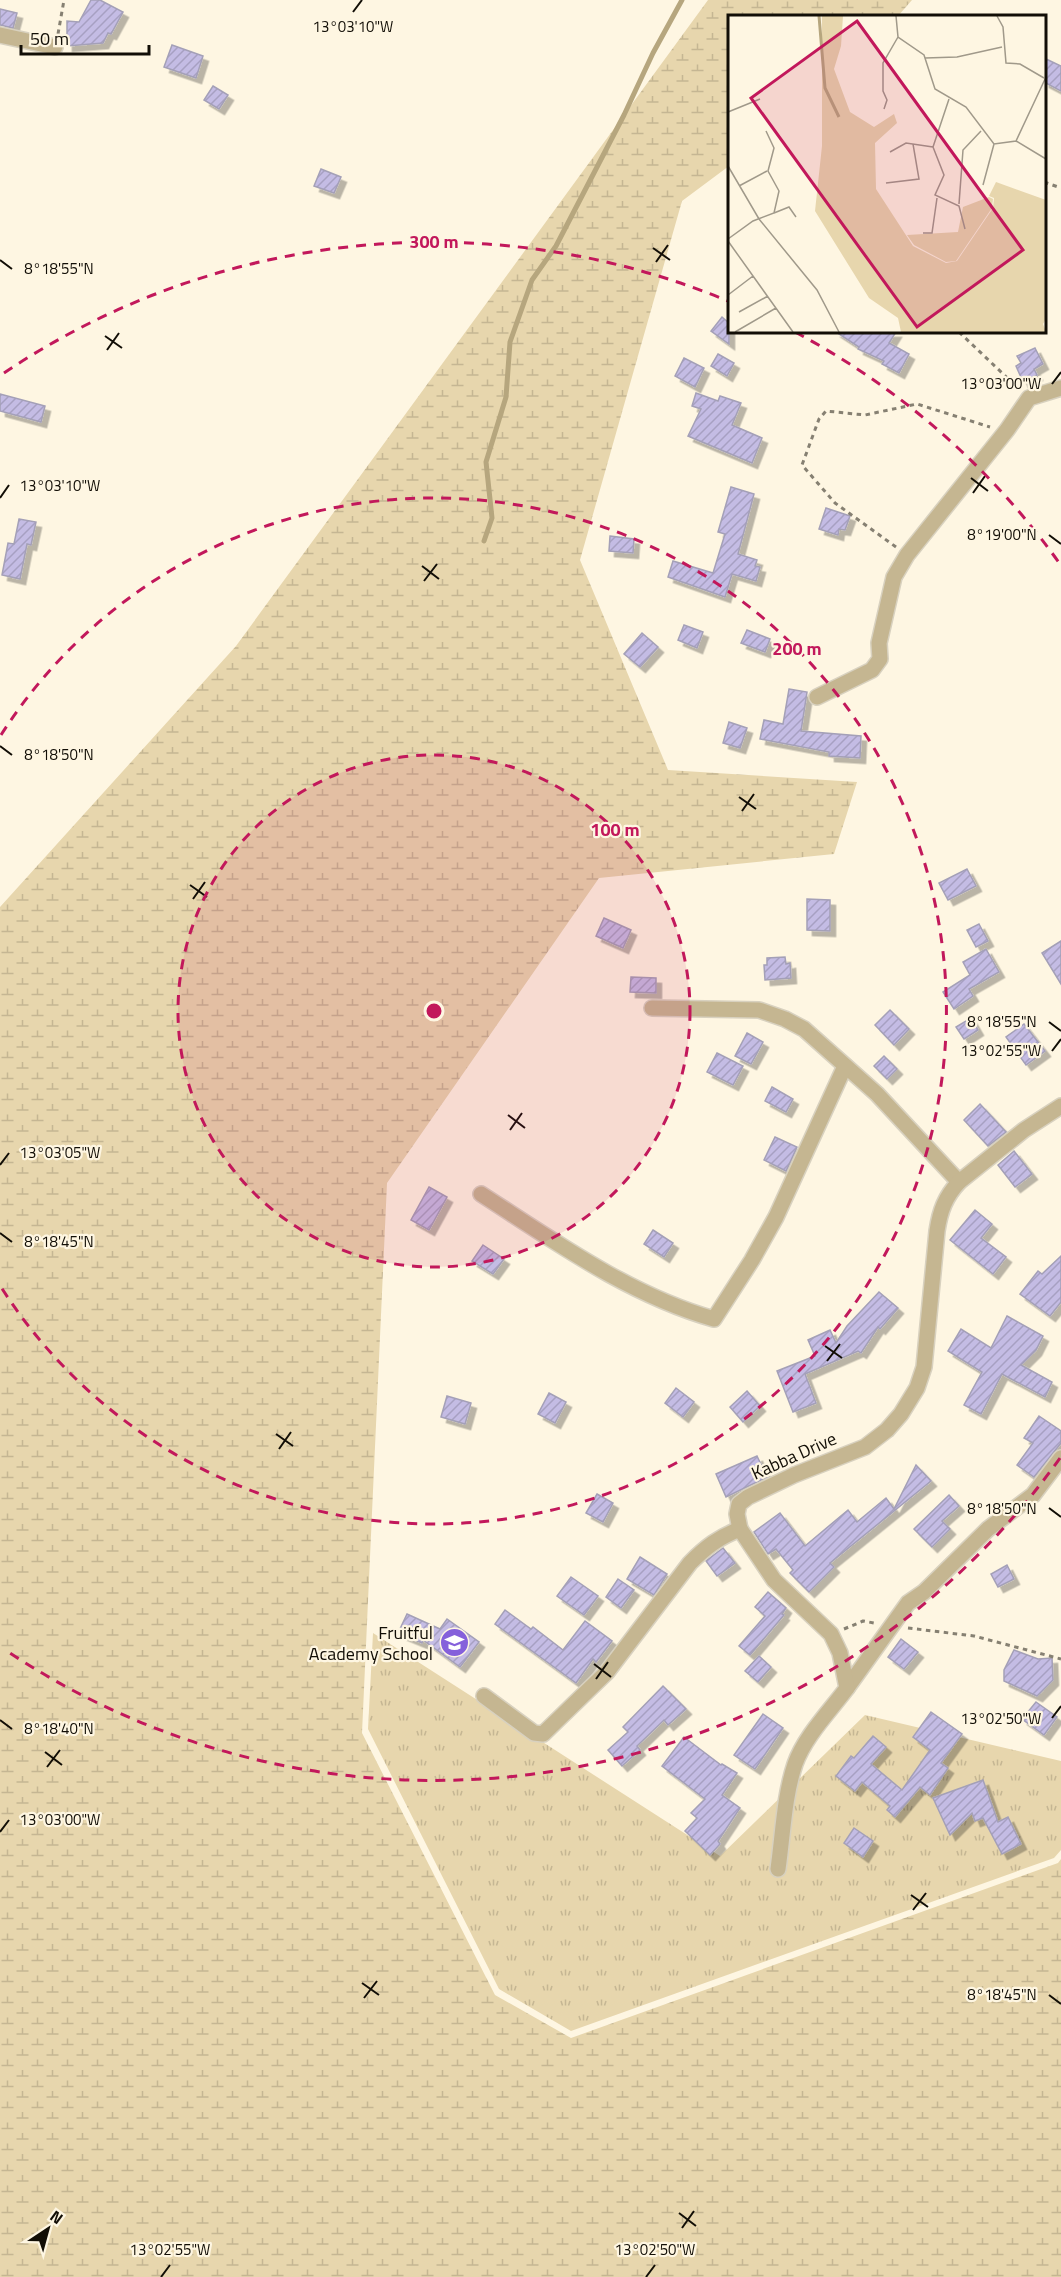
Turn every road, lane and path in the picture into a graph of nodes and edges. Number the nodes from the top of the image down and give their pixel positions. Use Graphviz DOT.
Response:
graph roads {
  1 [pos="64,0"];
  2 [pos="0,34"];
  3 [pos="55,47"];
  4 [pos="1046,183"];
  5 [pos="1061,189"];
  6 [pos="959,333"];
  7 [pos="1061,388"];
  8 [pos="1029,398"];
  9 [pos="1007,430"];
  10 [pos="907,555"];
  11 [pos="817,697"];
  12 [pos="652,1008"];
  13 [pos="845,1066"];
  14 [pos="1061,1106"];
  15 [pos="959,1182"];
  16 [pos="481,1194"];
  17 [pos="1061,1458"];
  18 [pos="740,1529"];
  19 [pos="890,1625"];
  20 [pos="831,1634"];
  21 [pos="1061,1659"];
  22 [pos="847,1688"];
  23 [pos="484,1696"];
  24 [pos="778,1869"];
  1 -- 3 [label="path"];
  2 -- 3 [label="street"];
  4 -- 5 [label="path"];
  6 -- 8 [label="path"];
  7 -- 8 [label="street"];
  8 -- 9 [label="street"];
  9 -- 10 [label="street"];
  9 -- 10 [label="path"];
  10 -- 11 [label="street"];
  12 -- 13 [label="street"];
  13 -- 15 [label="street"];
  13 -- 16 [label="street"];
  14 -- 15 [label="street, Kabba Drive"];
  15 -- 18 [label="street, Kabba Drive"];
  17 -- 19 [label="street"];
  18 -- 20 [label="street"];
  18 -- 23 [label="street"];
  19 -- 20 [label="path"];
  19 -- 21 [label="path"];
  19 -- 22 [label="street"];
  20 -- 22 [label="street"];
  22 -- 24 [label="street"];
}
